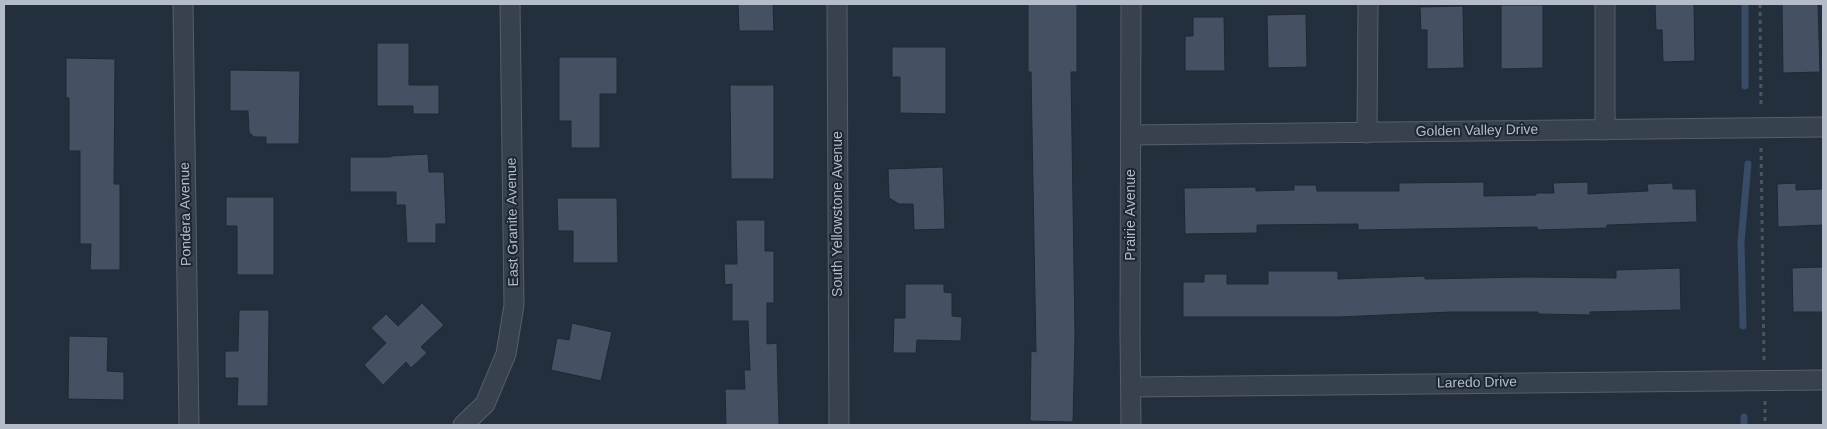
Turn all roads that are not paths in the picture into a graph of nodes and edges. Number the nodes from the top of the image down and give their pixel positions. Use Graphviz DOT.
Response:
graph roads {
  1 [pos="183,4"];
  2 [pos="510,4"];
  3 [pos="837,4"];
  4 [pos="1131,4"];
  5 [pos="1368,4"];
  6 [pos="1605,4"];
  7 [pos="1823,127"];
  8 [pos="1605,130"];
  9 [pos="1367,133"];
  10 [pos="1131,135"];
  11 [pos="1823,380"];
  12 [pos="1131,387"];
  13 [pos="189,425"];
  14 [pos="463,425"];
  15 [pos="839,425"];
  16 [pos="1131,425"];
  1 -- 13 [label="street, Pondera Avenue"];
  2 -- 14 [label="street, East Granite Avenue"];
  3 -- 15 [label="street, South Yellowstone Avenue"];
  4 -- 10 [label="street, Prairie Avenue"];
  5 -- 9 [label="street"];
  6 -- 8 [label="street"];
  7 -- 8 [label="street, Golden Valley Drive"];
  8 -- 9 [label="street, Golden Valley Drive"];
  9 -- 10 [label="street, Golden Valley Drive"];
  10 -- 12 [label="street, Prairie Avenue"];
  11 -- 12 [label="street, Laredo Drive"];
  12 -- 16 [label="street, Prairie Avenue"];
}
